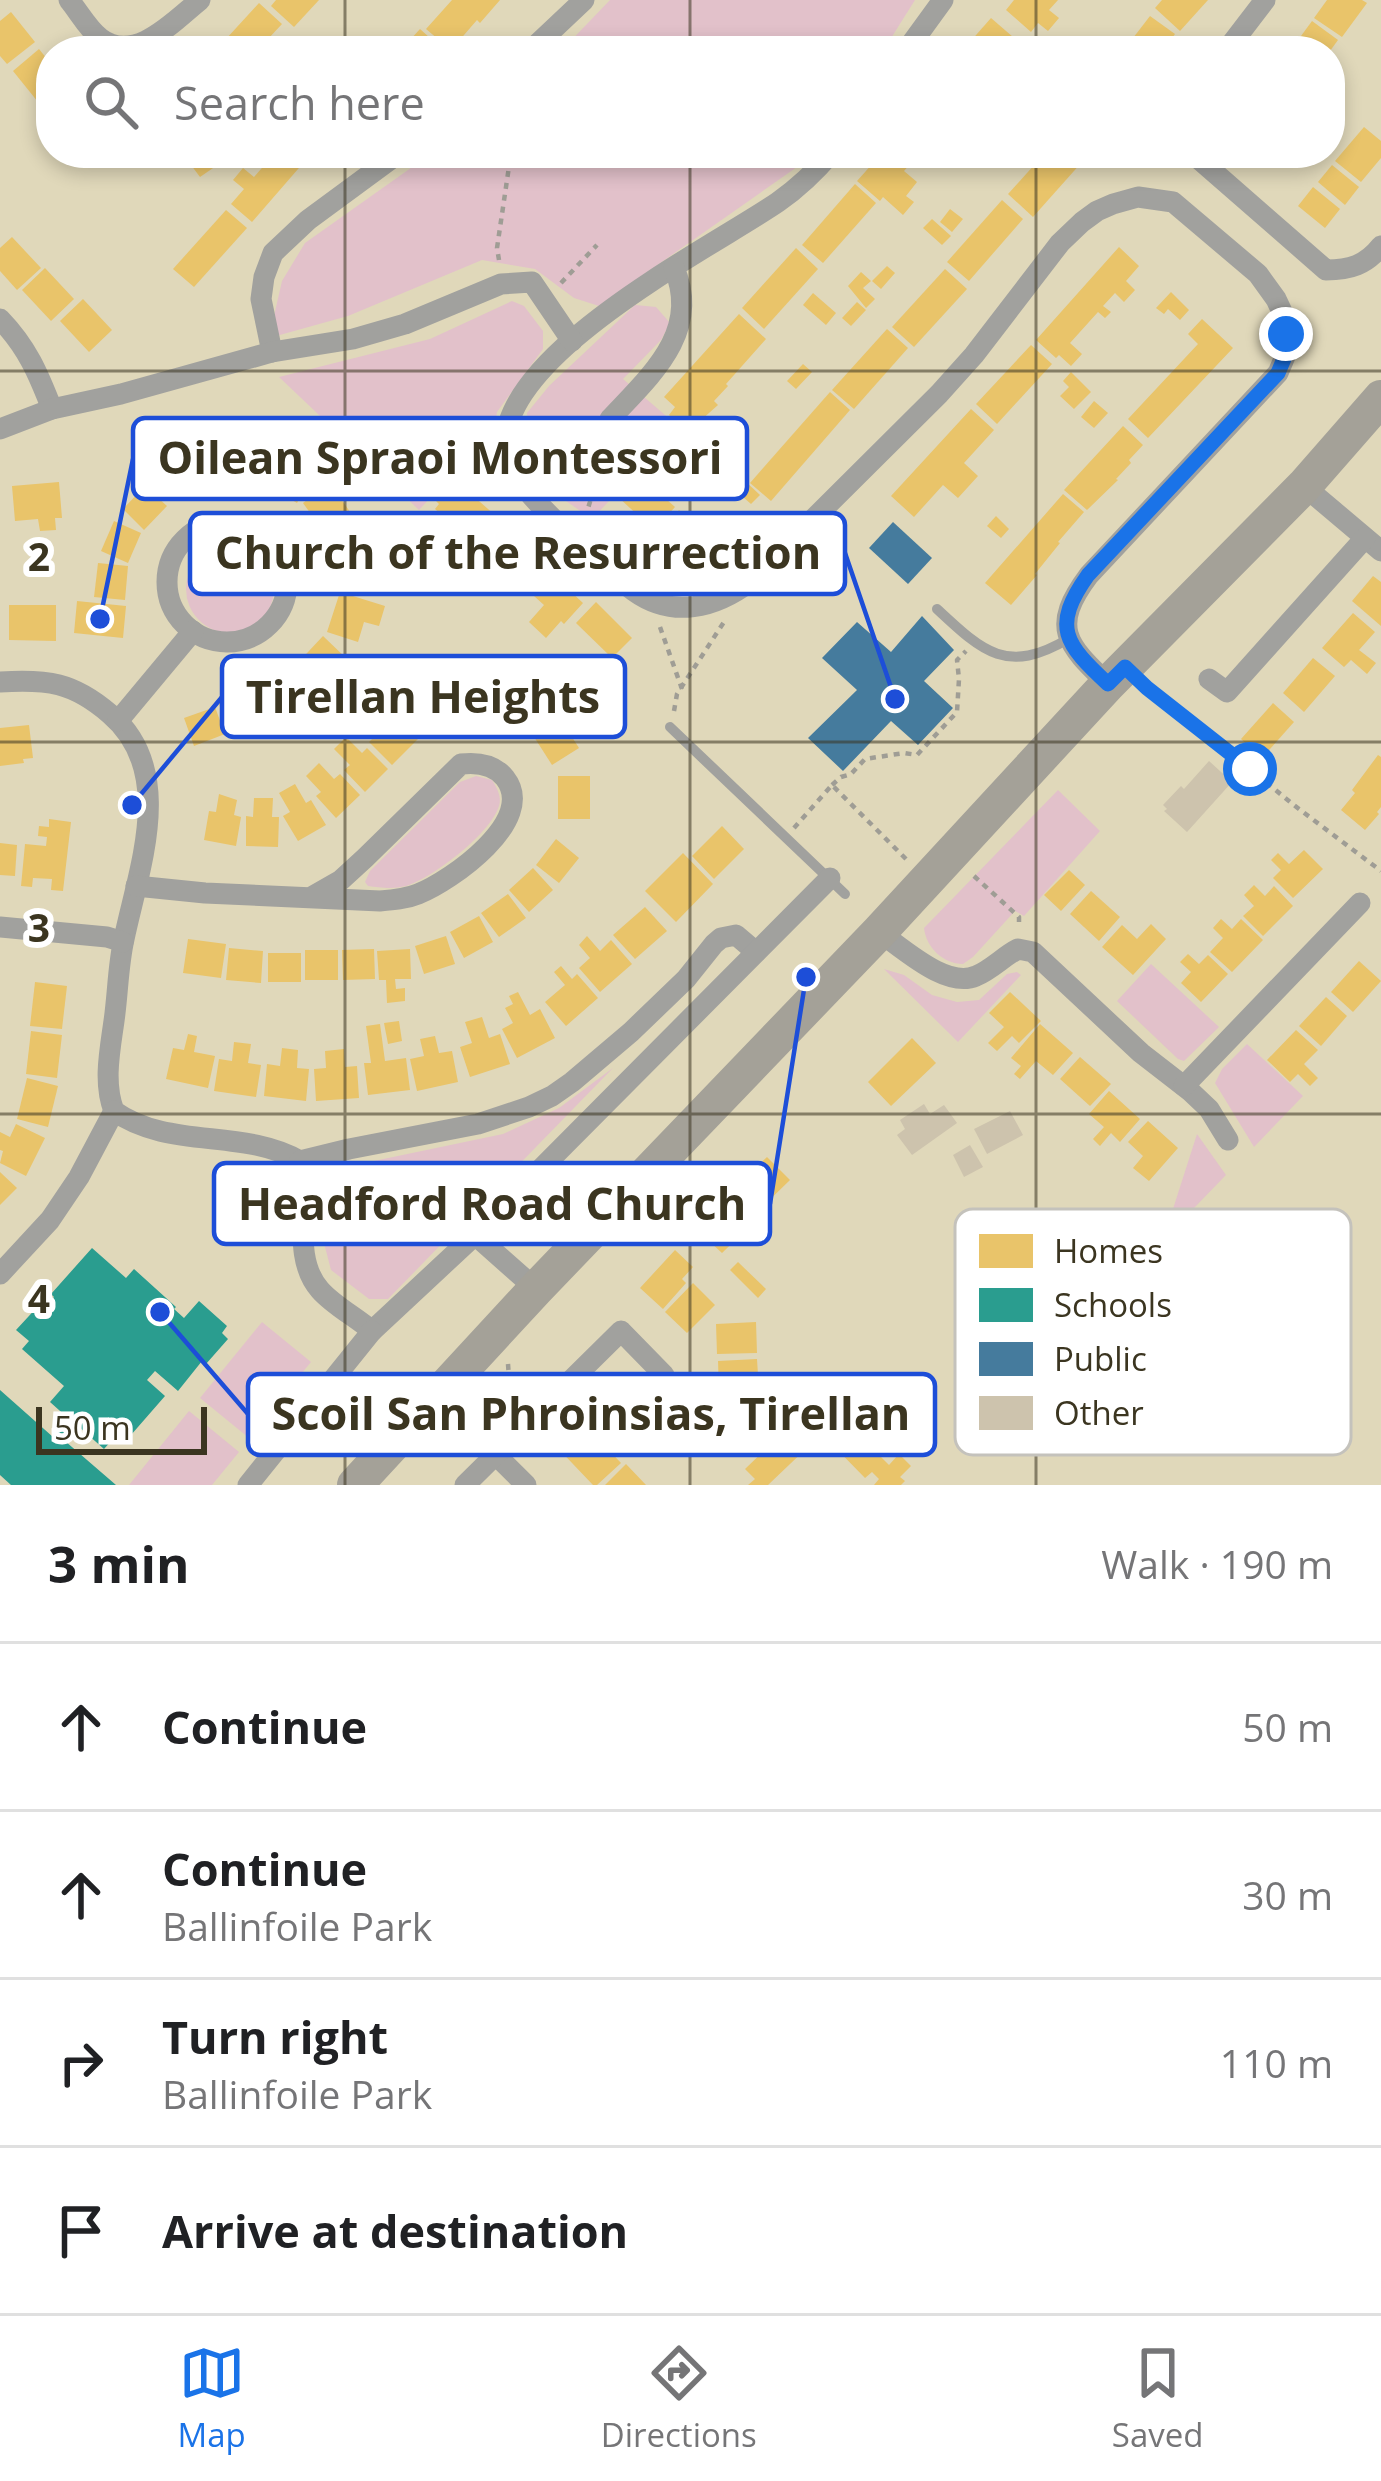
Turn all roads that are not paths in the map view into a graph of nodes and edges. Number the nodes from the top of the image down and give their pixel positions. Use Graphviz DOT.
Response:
graph roads {
  1 [pos="69,0"];
  2 [pos="200,0"];
  3 [pos="584,0"];
  4 [pos="943,0"];
  5 [pos="1265,0"];
  6 [pos="97,36"];
  7 [pos="152,36"];
  8 [pos="546,36"];
  9 [pos="917,36"];
  10 [pos="1237,36"];
  11 [pos="379,168"];
  12 [pos="818,168"];
  13 [pos="1209,168"];
  14 [pos="1381,246"];
  15 [pos="674,268"];
  16 [pos="0,319"];
  17 [pos="572,341"];
  18 [pos="272,352"];
  19 [pos="1381,398"];
  20 [pos="52,409"];
  21 [pos="610,419"];
  22 [pos="0,429"];
  23 [pos="1304,487"];
  24 [pos="1373,544"];
  25 [pos="937,609"];
  26 [pos="193,631"];
  27 [pos="1068,639"];
  28 [pos="1116,675"];
  29 [pos="1209,679"];
  30 [pos="0,682"];
  31 [pos="118,721"];
  32 [pos="670,727"];
  33 [pos="136,886"];
  34 [pos="838,886"];
  35 [pos="313,896"];
  36 [pos="1360,902"];
  37 [pos="0,927"];
  38 [pos="879,932"];
  39 [pos="123,942"];
  40 [pos="756,952"];
  41 [pos="1184,1086"];
  42 [pos="114,1111"];
  43 [pos="1228,1140"];
  44 [pos="300,1161"];
  45 [pos="475,1235"];
  46 [pos="0,1274"];
  47 [pos="536,1289"];
  48 [pos="372,1331"];
  49 [pos="664,1376"];
  50 [pos="495,1454"];
  51 [pos="248,1485"];
  52 [pos="355,1485"];
  53 [pos="464,1485"];
  54 [pos="526,1485"];
  1 -- 6 [label="street"];
  2 -- 7 [label="street"];
  3 -- 8 [label="street"];
  4 -- 9 [label="street"];
  5 -- 10 [label="street"];
  11 -- 18 [label="street"];
  12 -- 15 [label="street"];
  13 -- 14 [label="street"];
  15 -- 17 [label="street"];
  15 -- 21 [label="street"];
  16 -- 20 [label="street"];
  17 -- 18 [label="street"];
  17 -- 27 [label="street"];
  18 -- 20 [label="street"];
  19 -- 23 [label="main road"];
  20 -- 22 [label="street"];
  23 -- 24 [label="street"];
  23 -- 28 [label="main road"];
  24 -- 29 [label="street"];
  25 -- 27 [label="lane"];
  26 -- 26 [label="street"];
  26 -- 31 [label="street"];
  27 -- 28 [label="street"];
  28 -- 38 [label="main road"];
  30 -- 31 [label="street"];
  31 -- 33 [label="street"];
  32 -- 34 [label="lane"];
  33 -- 35 [label="street"];
  33 -- 39 [label="street"];
  34 -- 40 [label="street"];
  35 -- 35 [label="street"];
  36 -- 41 [label="street"];
  37 -- 39 [label="street"];
  38 -- 41 [label="street"];
  38 -- 47 [label="main road"];
  39 -- 42 [label="street"];
  40 -- 44 [label="street"];
  40 -- 45 [label="street"];
  41 -- 43 [label="street"];
  42 -- 44 [label="street"];
  42 -- 46 [label="street"];
  44 -- 48 [label="street"];
  45 -- 47 [label="street"];
  45 -- 48 [label="street"];
  47 -- 52 [label="main road"];
  48 -- 51 [label="street"];
  49 -- 50 [label="street"];
  50 -- 53 [label="street"];
  50 -- 54 [label="street"];
}
